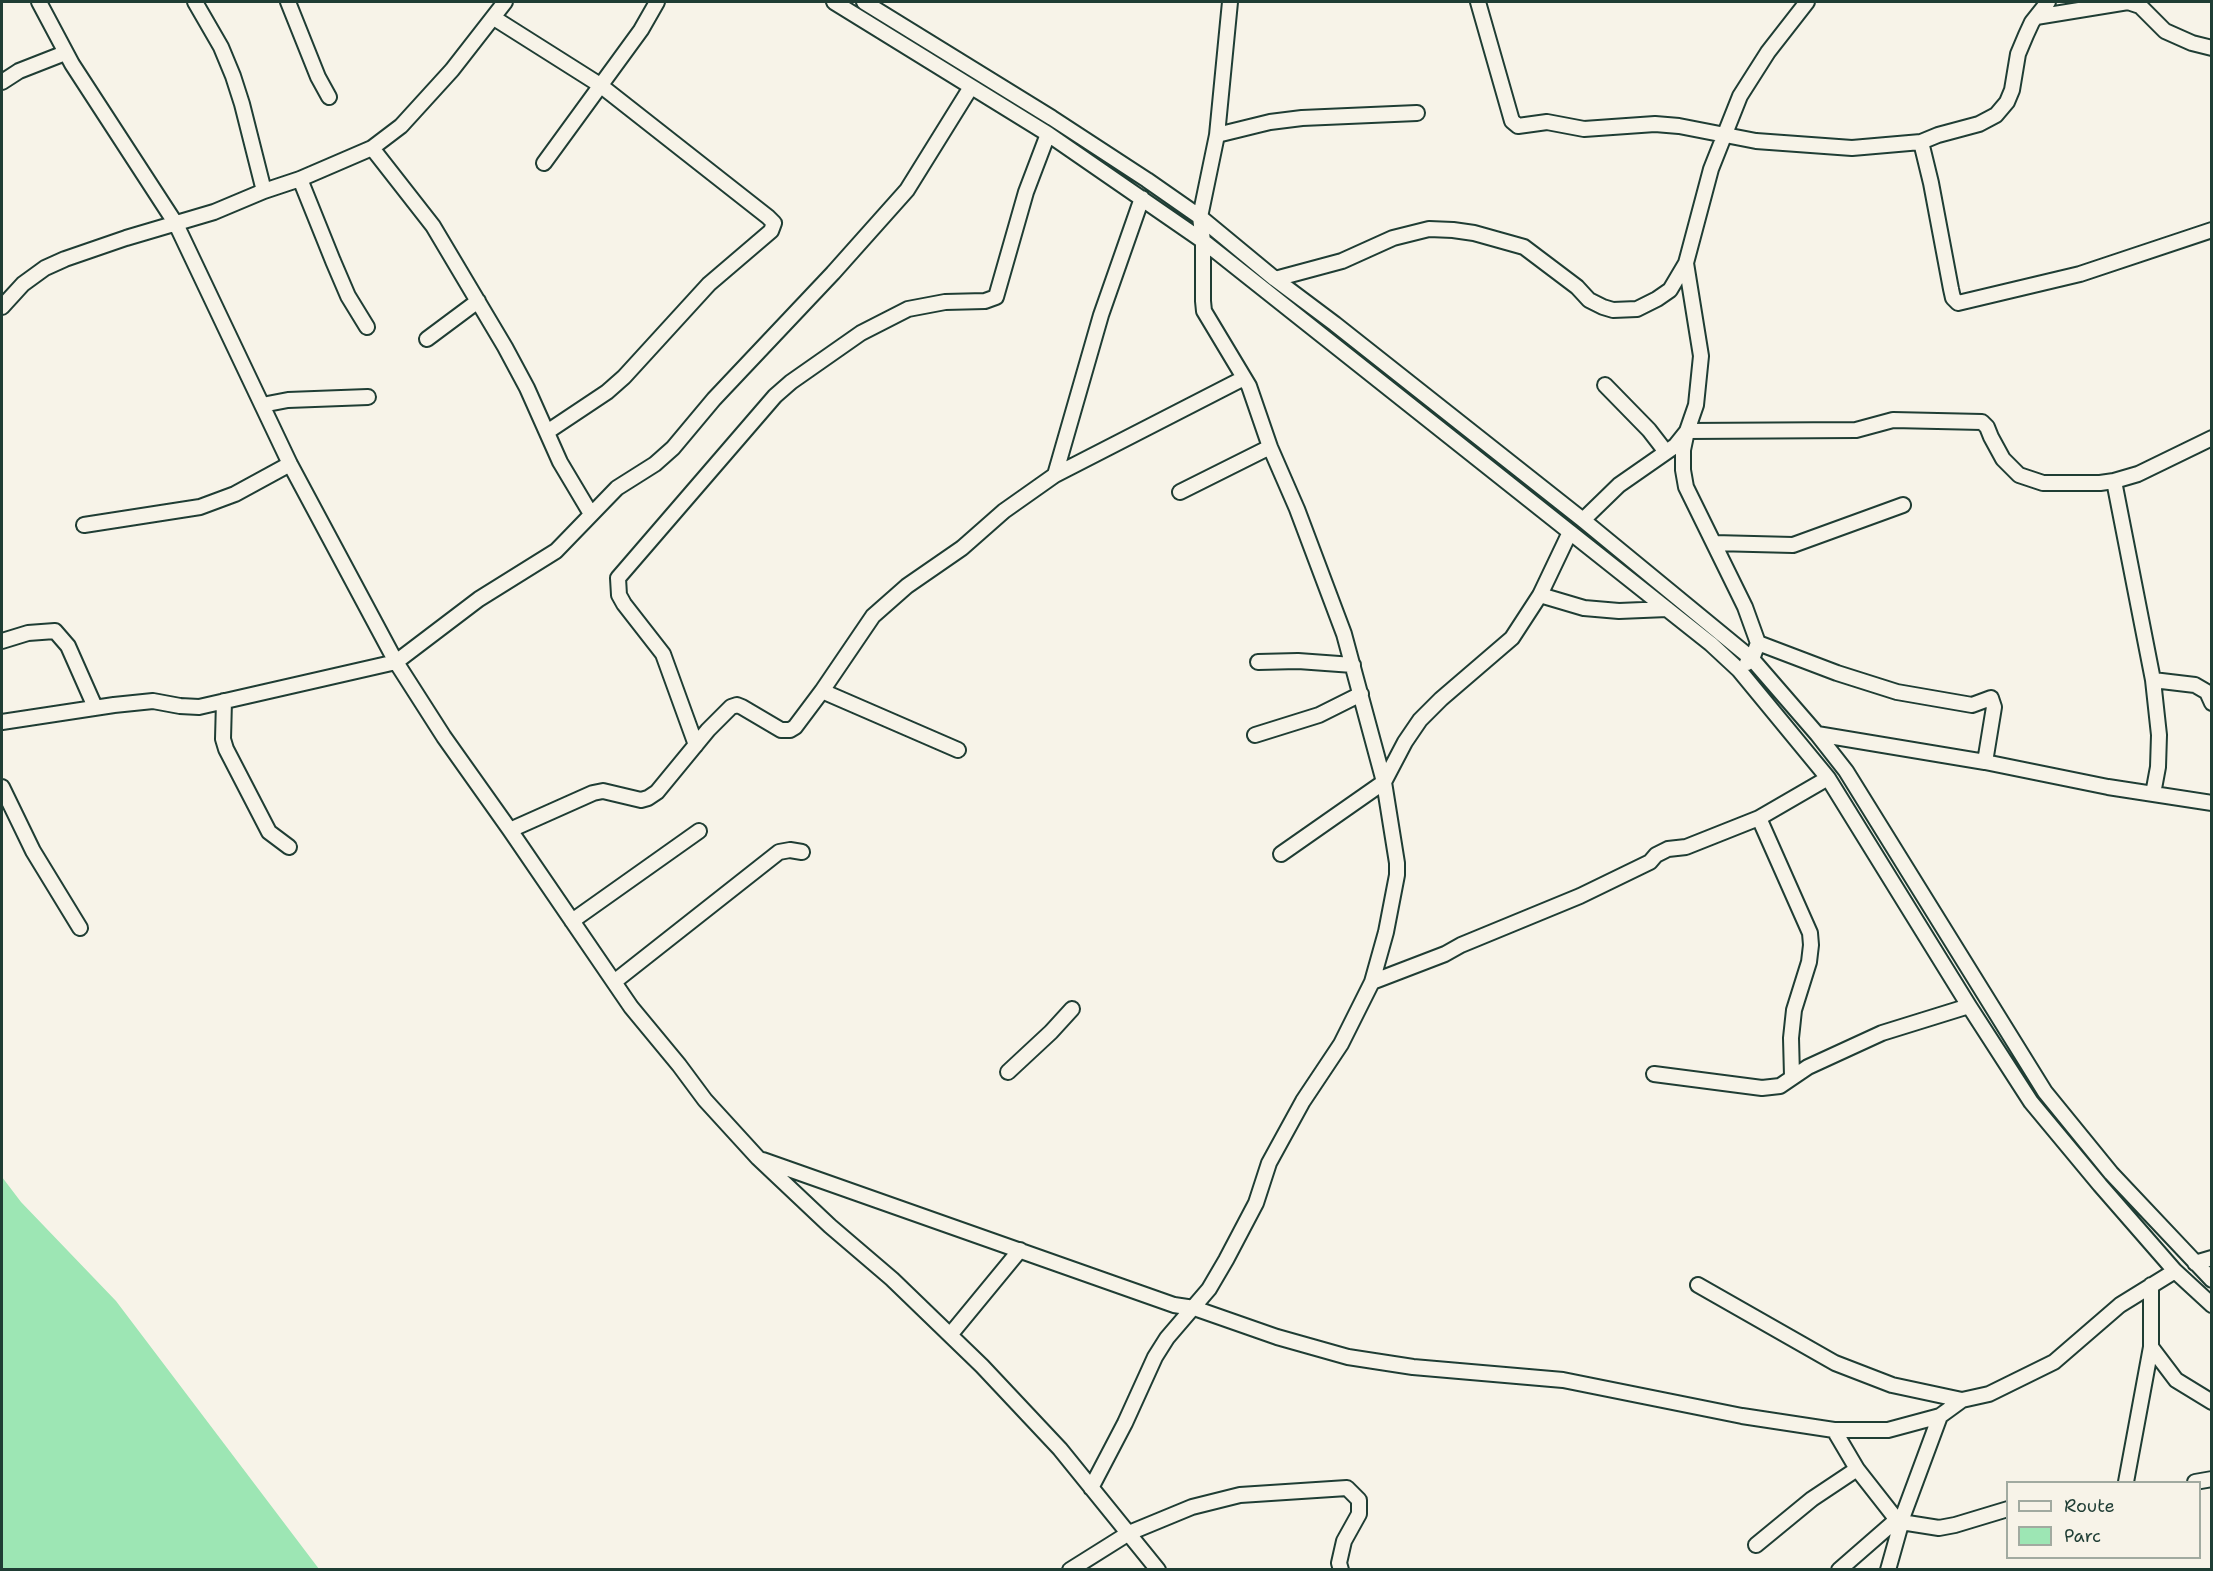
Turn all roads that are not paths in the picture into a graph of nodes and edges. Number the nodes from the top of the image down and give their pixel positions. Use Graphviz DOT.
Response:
graph roads {
  1 [pos="39,2"];
  2 [pos="195,2"];
  3 [pos="288,2"];
  4 [pos="505,2"];
  5 [pos="657,2"];
  6 [pos="834,2"];
  7 [pos="864,2"];
  8 [pos="1230,2"];
  9 [pos="1478,2"];
  10 [pos="1807,2"];
  11 [pos="2048,2"];
  12 [pos="2036,17"];
  13 [pos="494,18"];
  14 [pos="2211,48"];
  15 [pos="65,53"];
  16 [pos="2,82"];
  17 [pos="600,85"];
  18 [pos="971,87"];
  19 [pos="329,97"];
  20 [pos="1418,113"];
  21 [pos="1048,134"];
  22 [pos="1726,134"];
  23 [pos="1217,135"];
  24 [pos="1921,142"];
  25 [pos="372,148"];
  26 [pos="544,163"];
  27 [pos="300,179"];
  28 [pos="264,191"];
  29 [pos="1142,198"];
  30 [pos="1200,217"];
  31 [pos="176,224"];
  32 [pos="2211,230"];
  33 [pos="1203,241"];
  34 [pos="1686,263"];
  35 [pos="1275,279"];
  36 [pos="478,301"];
  37 [pos="2,307"];
  38 [pos="367,327"];
  39 [pos="427,339"];
  40 [pos="1244,378"];
  41 [pos="1605,385"];
  42 [pos="368,398"];
  43 [pos="262,405"];
  44 [pos="1687,431"];
  45 [pos="547,432"];
  46 [pos="2211,438"];
  47 [pos="1269,447"];
  48 [pos="1666,452"];
  49 [pos="290,464"];
  50 [pos="1055,475"];
  51 [pos="2114,481"];
  52 [pos="1180,492"];
  53 [pos="1903,505"];
  54 [pos="591,514"];
  55 [pos="1583,520"];
  56 [pos="84,525"];
  57 [pos="1570,532"];
  58 [pos="1714,543"];
  59 [pos="1540,595"];
  60 [pos="1667,609"];
  61 [pos="2,641"];
  62 [pos="1758,643"];
  63 [pos="1752,659"];
  64 [pos="396,662"];
  65 [pos="1258,662"];
  66 [pos="1353,665"];
  67 [pos="1739,670"];
  68 [pos="2153,680"];
  69 [pos="822,691"];
  70 [pos="1361,694"];
  71 [pos="224,701"];
  72 [pos="2211,703"];
  73 [pos="95,707"];
  74 [pos="2,722"];
  75 [pos="1817,734"];
  76 [pos="1255,735"];
  77 [pos="696,745"];
  78 [pos="958,750"];
  79 [pos="1985,762"];
  80 [pos="1828,778"];
  81 [pos="1384,782"];
  82 [pos="2,787"];
  83 [pos="2152,794"];
  84 [pos="2211,802"];
  85 [pos="1760,818"];
  86 [pos="510,830"];
  87 [pos="699,831"];
  88 [pos="289,847"];
  89 [pos="802,852"];
  90 [pos="1281,854"];
  91 [pos="572,921"];
  92 [pos="80,928"];
  93 [pos="614,982"];
  94 [pos="1372,982"];
  95 [pos="1969,1006"];
  96 [pos="1072,1009"];
  97 [pos="1008,1072"];
  98 [pos="1654,1074"];
  99 [pos="1792,1076"];
  100 [pos="758,1158"];
  101 [pos="1020,1250"];
  102 [pos="2211,1258"];
  103 [pos="2195,1263"];
  104 [pos="2175,1271"];
  105 [pos="2211,1280"];
  106 [pos="1698,1285"];
  107 [pos="2151,1285"];
  108 [pos="2211,1305"];
  109 [pos="1194,1308"];
  110 [pos="950,1335"];
  111 [pos="2151,1347"];
  112 [pos="1962,1400"];
  113 [pos="2211,1402"];
  114 [pos="1940,1416"];
  115 [pos="1834,1430"];
  116 [pos="1857,1469"];
  117 [pos="2126,1481"];
  118 [pos="1091,1488"];
  119 [pos="2006,1509"];
  120 [pos="1901,1519"];
  121 [pos="1129,1533"];
  122 [pos="1756,1545"];
  123 [pos="1070,1569"];
  124 [pos="1158,1569"];
  125 [pos="1341,1569"];
  126 [pos="1839,1569"];
  127 [pos="1888,1569"];
  1 -- 15 [label="street"];
  2 -- 28 [label="street"];
  3 -- 19 [label="street"];
  4 -- 13 [label="street"];
  5 -- 17 [label="street"];
  6 -- 18 [label="street"];
  7 -- 30 [label="street"];
  8 -- 23 [label="street"];
  9 -- 22 [label="street"];
  10 -- 22 [label="street"];
  11 -- 12 [label="street"];
  12 -- 14 [label="street"];
  12 -- 24 [label="street"];
  13 -- 17 [label="street"];
  13 -- 25 [label="street"];
  15 -- 16 [label="street"];
  15 -- 31 [label="street"];
  17 -- 26 [label="street"];
  17 -- 45 [label="street"];
  18 -- 21 [label="street"];
  18 -- 54 [label="street"];
  20 -- 23 [label="street"];
  21 -- 29 [label="street"];
  21 -- 77 [label="street"];
  22 -- 24 [label="street"];
  22 -- 34 [label="street"];
  23 -- 30 [label="street"];
  24 -- 32 [label="street"];
  25 -- 27 [label="street"];
  25 -- 36 [label="street"];
  27 -- 28 [label="street"];
  27 -- 38 [label="street"];
  28 -- 31 [label="street"];
  29 -- 33 [label="street"];
  29 -- 50 [label="street"];
  30 -- 33 [label="street"];
  30 -- 35 [label="street"];
  31 -- 37 [label="street"];
  31 -- 43 [label="street"];
  33 -- 40 [label="street"];
  33 -- 57 [label="street"];
  34 -- 35 [label="street"];
  34 -- 44 [label="street"];
  35 -- 55 [label="street"];
  36 -- 39 [label="street"];
  36 -- 45 [label="street"];
  40 -- 47 [label="street"];
  40 -- 50 [label="street"];
  41 -- 48 [label="street"];
  42 -- 43 [label="street"];
  43 -- 49 [label="street"];
  44 -- 48 [label="street"];
  44 -- 51 [label="street"];
  44 -- 58 [label="street"];
  45 -- 54 [label="street"];
  46 -- 51 [label="street"];
  47 -- 52 [label="street"];
  47 -- 66 [label="street"];
  48 -- 55 [label="street"];
  49 -- 56 [label="street"];
  49 -- 64 [label="street"];
  50 -- 69 [label="street"];
  51 -- 68 [label="street"];
  53 -- 58 [label="street"];
  54 -- 64 [label="street"];
  55 -- 63 [label="street"];
  57 -- 59 [label="street"];
  57 -- 60 [label="street"];
  58 -- 62 [label="street"];
  59 -- 60 [label="street"];
  59 -- 81 [label="street"];
  60 -- 67 [label="street"];
  61 -- 73 [label="street"];
  62 -- 63 [label="street"];
  62 -- 79 [label="street"];
  63 -- 67 [label="street"];
  63 -- 75 [label="street"];
  64 -- 71 [label="street"];
  64 -- 86 [label="street"];
  65 -- 66 [label="street"];
  66 -- 70 [label="street"];
  67 -- 80 [label="street"];
  68 -- 72 [label="street"];
  68 -- 83 [label="street"];
  69 -- 77 [label="street"];
  69 -- 78 [label="street"];
  70 -- 76 [label="street"];
  70 -- 81 [label="street"];
  71 -- 73 [label="street"];
  71 -- 88 [label="street"];
  73 -- 74 [label="street"];
  75 -- 79 [label="street"];
  75 -- 103 [label="street"];
  77 -- 86 [label="street"];
  79 -- 83 [label="street"];
  80 -- 85 [label="street"];
  80 -- 95 [label="street"];
  81 -- 90 [label="street"];
  81 -- 94 [label="street"];
  82 -- 92 [label="street"];
  83 -- 84 [label="street"];
  85 -- 94 [label="street"];
  85 -- 99 [label="street"];
  86 -- 91 [label="street"];
  87 -- 91 [label="street"];
  89 -- 93 [label="street"];
  91 -- 93 [label="street"];
  93 -- 100 [label="street"];
  94 -- 109 [label="street"];
  95 -- 99 [label="street"];
  95 -- 104 [label="street"];
  96 -- 97 [label="street"];
  98 -- 99 [label="street"];
  100 -- 101 [label="street"];
  100 -- 110 [label="street"];
  101 -- 109 [label="street"];
  101 -- 110 [label="street"];
  102 -- 103 [label="street"];
  103 -- 105 [label="street"];
  104 -- 107 [label="street"];
  104 -- 108 [label="street"];
  106 -- 112 [label="street"];
  107 -- 111 [label="street"];
  107 -- 112 [label="street"];
  109 -- 115 [label="street"];
  109 -- 118 [label="street"];
  110 -- 118 [label="street"];
  111 -- 113 [label="street"];
  111 -- 117 [label="street"];
  112 -- 114 [label="street"];
  114 -- 115 [label="street"];
  114 -- 120 [label="street"];
  115 -- 116 [label="street"];
  116 -- 120 [label="street"];
  116 -- 122 [label="street"];
  118 -- 121 [label="street"];
  119 -- 120 [label="street"];
  120 -- 126 [label="street"];
  120 -- 127 [label="street"];
  121 -- 123 [label="street"];
  121 -- 124 [label="street"];
  121 -- 125 [label="street"];
}
